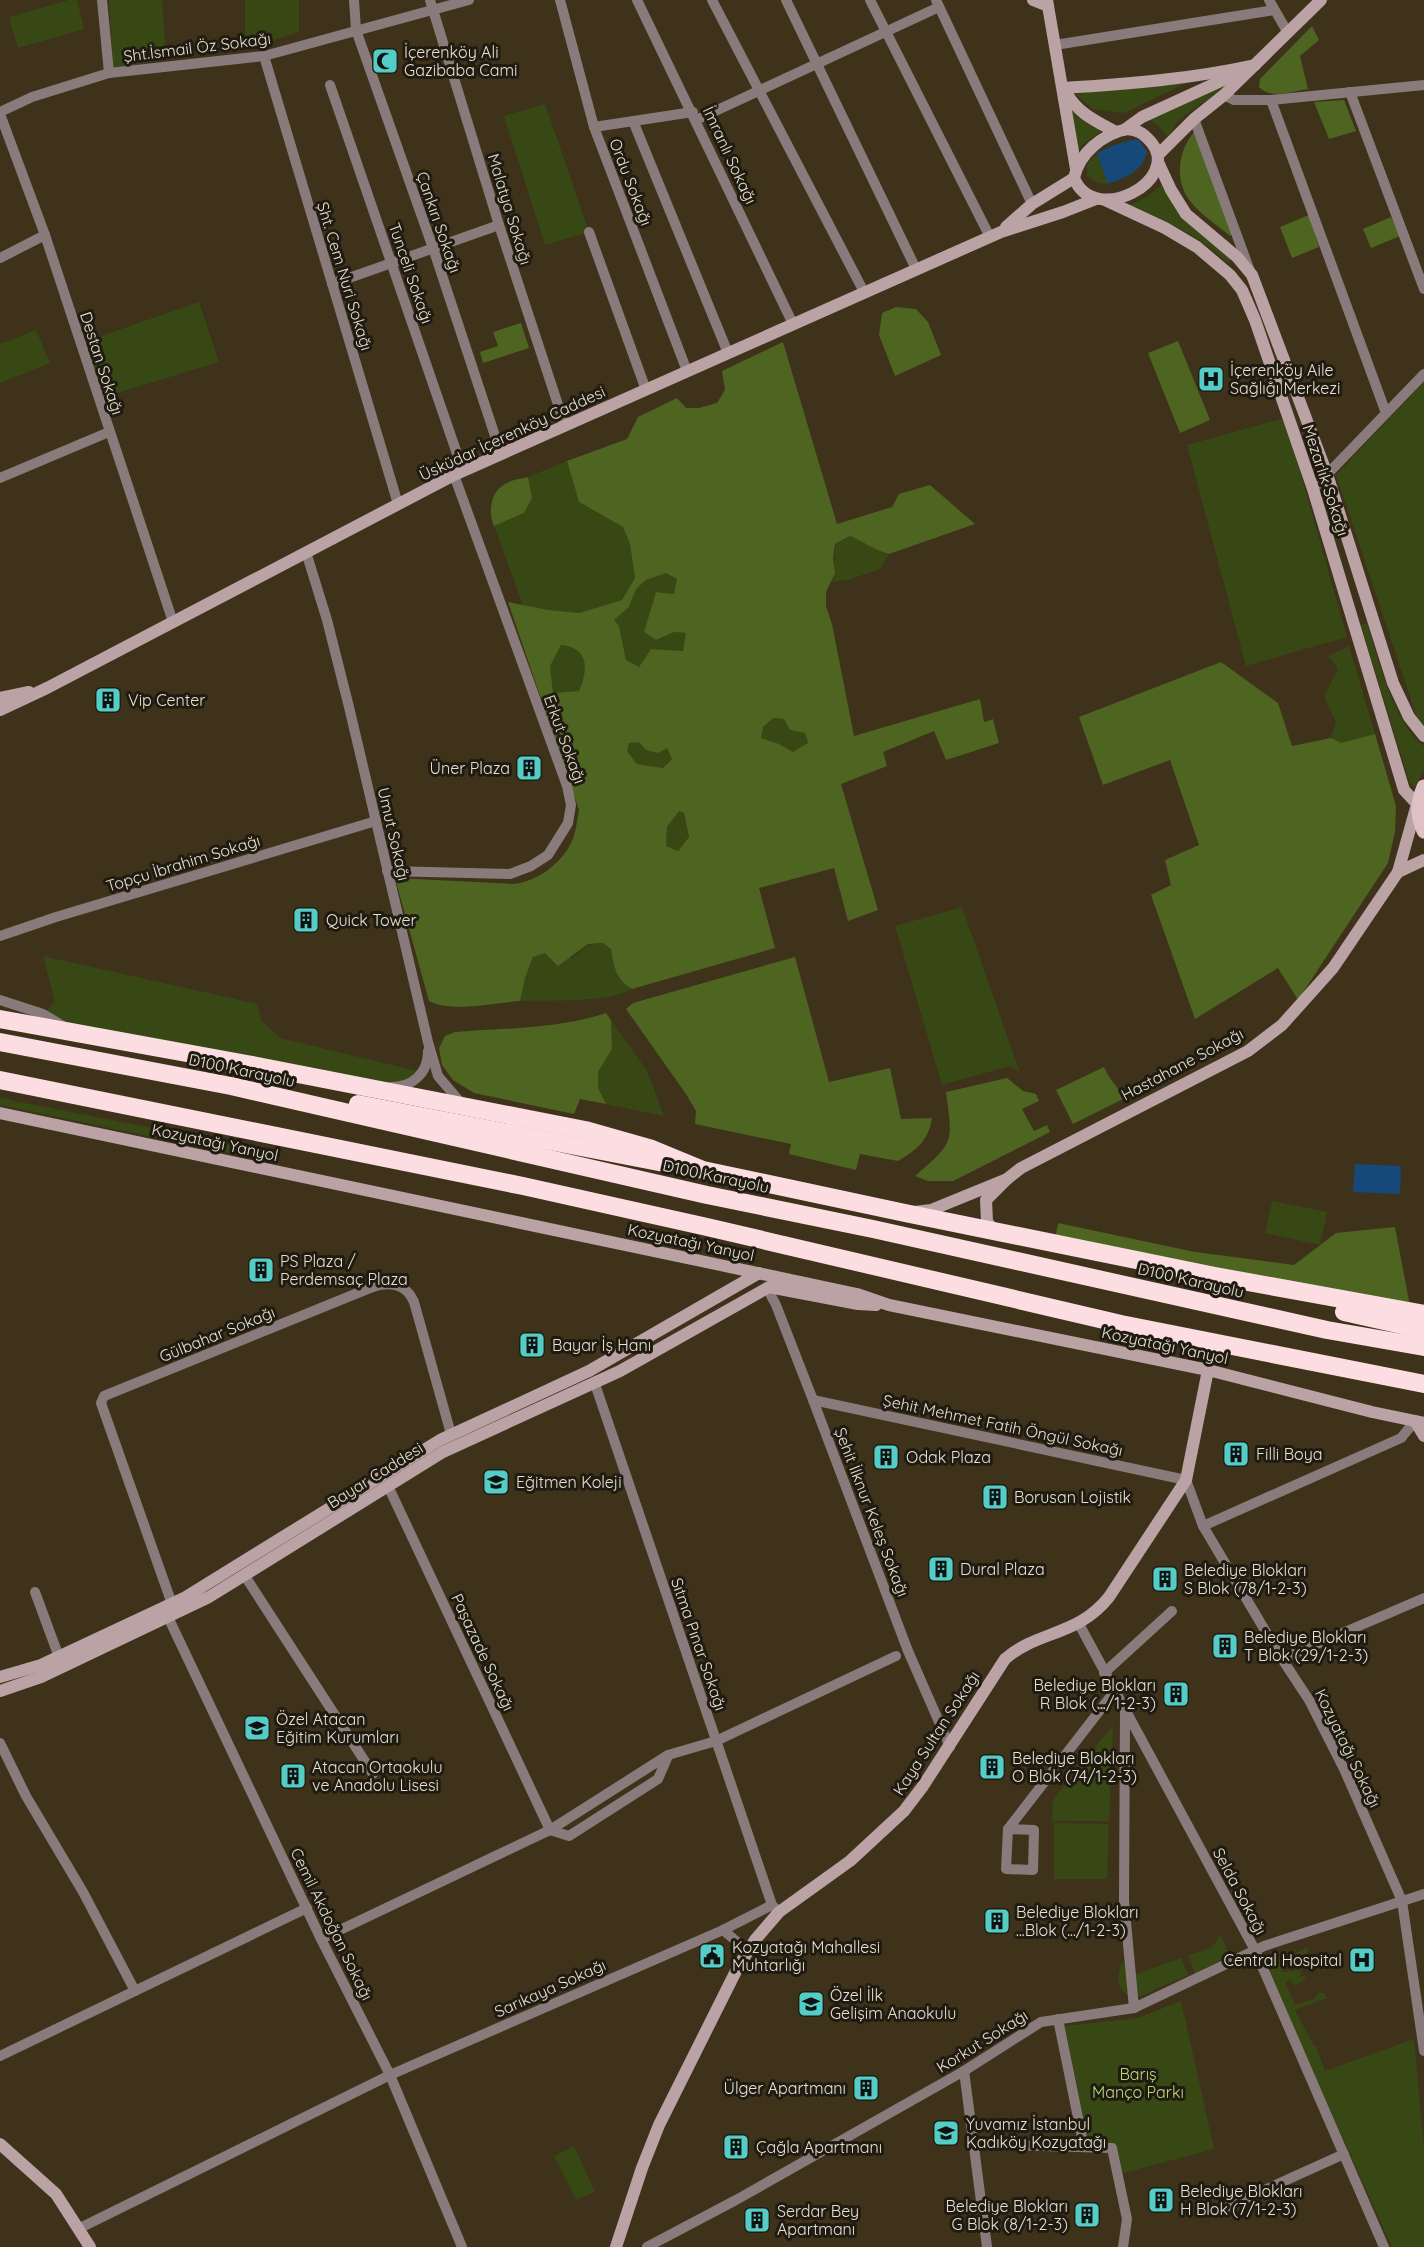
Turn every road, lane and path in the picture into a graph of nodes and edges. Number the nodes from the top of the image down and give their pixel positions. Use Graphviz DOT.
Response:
graph roads {
  1 [pos="102,0"];
  2 [pos="354,0"];
  3 [pos="469,0"];
  4 [pos="560,0"];
  5 [pos="637,0"];
  6 [pos="712,0"];
  7 [pos="786,0"];
  8 [pos="870,0"];
  9 [pos="1033,0"];
  10 [pos="1321,0"];
  11 [pos="1048,3"];
  12 [pos="432,4"];
  13 [pos="938,4"];
  14 [pos="1271,5"];
  15 [pos="356,30"];
  16 [pos="886,32"];
  17 [pos="1288,33"];
  18 [pos="1055,45"];
  19 [pos="264,56"];
  20 [pos="817,63"];
  21 [pos="1256,65"];
  22 [pos="109,74"];
  23 [pos="330,85"];
  24 [pos="1424,86"];
  25 [pos="1063,88"];
  26 [pos="759,90"];
  27 [pos="1350,92"];
  28 [pos="1224,95"];
  29 [pos="1271,100"];
  30 [pos="0,113"];
  31 [pos="694,116"];
  32 [pos="1194,119"];
  33 [pos="633,122"];
  34 [pos="594,128"];
  35 [pos="1120,131"];
  36 [pos="1158,158"];
  37 [pos="1075,173"];
  38 [pos="1100,199"];
  39 [pos="1032,204"];
  40 [pos="498,225"];
  41 [pos="589,232"];
  42 [pos="995,234"];
  43 [pos="45,235"];
  44 [pos="433,248"];
  45 [pos="0,258"];
  46 [pos="391,263"];
  47 [pos="916,269"];
  48 [pos="1252,275"];
  49 [pos="332,284"];
  50 [pos="1424,289"];
  51 [pos="864,292"];
  52 [pos="794,324"];
  53 [pos="728,353"];
  54 [pos="687,371"];
  55 [pos="1424,374"];
  56 [pos="646,390"];
  57 [pos="1386,413"];
  58 [pos="565,426"];
  59 [pos="109,432"];
  60 [pos="501,454"];
  61 [pos="459,473"];
  62 [pos="1327,474"];
  63 [pos="0,478"];
  64 [pos="1313,489"];
  65 [pos="398,504"];
  66 [pos="306,552"];
  67 [pos="174,622"];
  68 [pos="47,688"];
  69 [pos="0,698"];
  70 [pos="0,710"];
  71 [pos="1424,736"];
  72 [pos="1424,787"];
  73 [pos="1417,804"];
  74 [pos="376,821"];
  75 [pos="1424,831"];
  76 [pos="1424,860"];
  77 [pos="387,871"];
  78 [pos="1398,872"];
  79 [pos="0,936"];
  80 [pos="0,1000"];
  81 [pos="0,1018"];
  82 [pos="71,1031"];
  83 [pos="0,1042"];
  84 [pos="428,1042"];
  85 [pos="0,1080"];
  86 [pos="231,1086"];
  87 [pos="366,1088"];
  88 [pos="471,1109"];
  89 [pos="0,1113"];
  90 [pos="703,1170"];
  91 [pos="1007,1179"];
  92 [pos="905,1214"];
  93 [pos="996,1232"];
  94 [pos="759,1273"];
  95 [pos="1215,1276"];
  96 [pos="768,1288"];
  97 [pos="890,1305"];
  98 [pos="1424,1314"];
  99 [pos="1424,1330"];
  100 [pos="1424,1347"];
  101 [pos="1208,1370"];
  102 [pos="595,1384"];
  103 [pos="1424,1384"];
  104 [pos="813,1400"];
  105 [pos="1419,1422"];
  106 [pos="451,1434"];
  107 [pos="1424,1436"];
  108 [pos="1186,1480"];
  109 [pos="388,1486"];
  110 [pos="1203,1526"];
  111 [pos="244,1576"];
  112 [pos="35,1593"];
  113 [pos="1424,1598"];
  114 [pos="172,1604"];
  115 [pos="1172,1611"];
  116 [pos="168,1617"];
  117 [pos="1079,1624"];
  118 [pos="896,1656"];
  119 [pos="59,1657"];
  120 [pos="1282,1659"];
  121 [pos="1104,1673"];
  122 [pos="0,1677"];
  123 [pos="0,1691"];
  124 [pos="1114,1692"];
  125 [pos="1125,1707"];
  126 [pos="716,1741"];
  127 [pos="0,1743"];
  128 [pos="950,1747"];
  129 [pos="373,1774"];
  130 [pos="1008,1829"];
  131 [pos="550,1830"];
  132 [pos="1424,1894"];
  133 [pos="1402,1901"];
  134 [pos="307,1908"];
  135 [pos="775,1908"];
  136 [pos="723,1930"];
  137 [pos="321,1939"];
  138 [pos="1255,1950"];
  139 [pos="748,1951"];
  140 [pos="135,1991"];
  141 [pos="1134,2008"];
  142 [pos="1058,2019"];
  143 [pos="1424,2051"];
  144 [pos="0,2056"];
  145 [pos="964,2071"];
  146 [pos="390,2075"];
  147 [pos="0,2144"];
  148 [pos="974,2144"];
  149 [pos="1084,2147"];
  150 [pos="1344,2154"];
  151 [pos="1227,2207"];
  152 [pos="80,2228"];
  153 [pos="986,2246"];
  154 [pos="90,2247"];
  155 [pos="462,2247"];
  156 [pos="616,2247"];
  157 [pos="647,2247"];
  158 [pos="1123,2247"];
  159 [pos="1384,2247"];
  1 -- 22 [label="street"];
  2 -- 15 [label="street, Çankırı Sokağı"];
  3 -- 12 [label="street, Şht.İsmail Öz Sokağı"];
  4 -- 34 [label="street, Ordu Sokağı"];
  5 -- 31 [label="street, İmranlı Sokağı"];
  6 -- 26 [label="street"];
  7 -- 20 [label="street"];
  8 -- 16 [label="street"];
  9 -- 11 [label="main road"];
  10 -- 17 [label="main road"];
  11 -- 18 [label="main road"];
  12 -- 15 [label="street, Şht.İsmail Öz Sokağı"];
  12 -- 40 [label="street, Malatya Sokağı"];
  13 -- 16 [label="street"];
  13 -- 39 [label="street"];
  14 -- 17 [label="street"];
  14 -- 18 [label="street"];
  15 -- 19 [label="street, Şht.İsmail Öz Sokağı"];
  15 -- 44 [label="street, Çankırı Sokağı"];
  16 -- 20 [label="street"];
  16 -- 42 [label="street"];
  17 -- 21 [label="main road"];
  18 -- 25 [label="main road"];
  19 -- 22 [label="street, Şht.İsmail Öz Sokağı"];
  19 -- 49 [label="street, Şht. Cem Nuri Sokağı"];
  20 -- 26 [label="street"];
  20 -- 47 [label="street"];
  21 -- 25 [label="main road"];
  21 -- 28 [label="main road"];
  21 -- 35 [label="main road"];
  22 -- 30 [label="street, Şht.İsmail Öz Sokağı"];
  23 -- 46 [label="street, Tunceli Sokağı"];
  24 -- 27 [label="street"];
  25 -- 35 [label="main road"];
  25 -- 37 [label="main road"];
  26 -- 31 [label="street"];
  26 -- 51 [label="street"];
  27 -- 29 [label="street"];
  27 -- 50 [label="street"];
  28 -- 29 [label="street"];
  28 -- 32 [label="main road"];
  29 -- 57 [label="street"];
  30 -- 43 [label="street, Destan Sokağı"];
  31 -- 33 [label="street"];
  31 -- 52 [label="street, İmranlı Sokağı"];
  32 -- 36 [label="main road"];
  32 -- 48 [label="street"];
  33 -- 34 [label="street"];
  33 -- 53 [label="street"];
  34 -- 54 [label="street, Ordu Sokağı"];
  35 -- 36 [label="main road"];
  35 -- 37 [label="main road"];
  36 -- 38 [label="main road"];
  36 -- 48 [label="main road, Mezarlık Sokağı"];
  37 -- 38 [label="main road"];
  37 -- 39 [label="main road"];
  38 -- 42 [label="main road"];
  38 -- 64 [label="main road, Mezarlık Sokağı"];
  39 -- 42 [label="main road"];
  40 -- 44 [label="street"];
  40 -- 58 [label="street, Malatya Sokağı"];
  41 -- 56 [label="street"];
  42 -- 47 [label="main road, Üsküdar İçerenköy Caddesi"];
  43 -- 45 [label="street"];
  43 -- 59 [label="street, Destan Sokağı"];
  44 -- 46 [label="street"];
  44 -- 60 [label="street, Çankırı Sokağı"];
  46 -- 49 [label="street"];
  46 -- 61 [label="street, Tunceli Sokağı"];
  47 -- 51 [label="main road, Üsküdar İçerenköy Caddesi"];
  48 -- 62 [label="main road, Mezarlık Sokağı"];
  49 -- 65 [label="street, Şht. Cem Nuri Sokağı"];
  51 -- 52 [label="main road, Üsküdar İçerenköy Caddesi"];
  52 -- 53 [label="main road, Üsküdar İçerenköy Caddesi"];
  53 -- 54 [label="main road, Üsküdar İçerenköy Caddesi"];
  54 -- 56 [label="main road, Üsküdar İçerenköy Caddesi"];
  55 -- 57 [label="street"];
  56 -- 58 [label="main road, Üsküdar İçerenköy Caddesi"];
  57 -- 62 [label="street"];
  58 -- 60 [label="main road, Üsküdar İçerenköy Caddesi"];
  59 -- 63 [label="street"];
  59 -- 67 [label="street, Destan Sokağı"];
  60 -- 61 [label="main road, Üsküdar İçerenköy Caddesi"];
  61 -- 65 [label="main road, Üsküdar İçerenköy Caddesi"];
  61 -- 77 [label="street, Erkut Sokağı"];
  62 -- 64 [label="street"];
  62 -- 71 [label="main road, Mezarlık Sokağı"];
  64 -- 73 [label="main road, Mezarlık Sokağı"];
  65 -- 66 [label="main road, Üsküdar İçerenköy Caddesi"];
  66 -- 67 [label="main road, Üsküdar İçerenköy Caddesi"];
  66 -- 74 [label="street, Umut Sokağı"];
  67 -- 68 [label="main road, Üsküdar İçerenköy Caddesi"];
  68 -- 69 [label="main road, Üsküdar İçerenköy Caddesi"];
  68 -- 70 [label="main road, Üsküdar İçerenköy Caddesi"];
  72 -- 73 [label="main road, Hastahane Sokağı"];
  73 -- 75 [label="main road"];
  73 -- 78 [label="main road, Hastahane Sokağı"];
  74 -- 77 [label="street, Umut Sokağı"];
  74 -- 79 [label="street, Topçu İbrahim Sokağı"];
  76 -- 78 [label="main road"];
  77 -- 84 [label="street, Umut Sokağı"];
  78 -- 91 [label="main road, Hastahane Sokağı"];
  80 -- 82 [label="street"];
  81 -- 82 [label="highway"];
  82 -- 87 [label="highway"];
  83 -- 86 [label="highway, D100 Karayolu"];
  84 -- 87 [label="street"];
  84 -- 88 [label="street, Umut Sokağı"];
  85 -- 103 [label="highway"];
  86 -- 90 [label="highway"];
  86 -- 100 [label="highway, D100 Karayolu"];
  87 -- 88 [label="highway"];
  88 -- 90 [label="highway"];
  89 -- 94 [label="main road, Kozyatağı Yanyol"];
  90 -- 92 [label="highway"];
  91 -- 92 [label="main road, Hastahane Sokağı"];
  91 -- 93 [label="main road, Hastahane Sokağı"];
  92 -- 93 [label="highway"];
  93 -- 95 [label="highway"];
  94 -- 96 [label="main road"];
  94 -- 97 [label="main road, Kozyatağı Yanyol"];
  94 -- 106 [label="main road, Bayar Caddesi"];
  95 -- 98 [label="highway"];
  95 -- 99 [label="highway"];
  96 -- 97 [label="main road"];
  96 -- 102 [label="main road, Bayar Caddesi"];
  96 -- 104 [label="street, Şehit İlknur Keleş Sokağı"];
  97 -- 101 [label="main road, Kozyatağı Yanyol"];
  101 -- 105 [label="main road, Kozyatağı Yanyol"];
  101 -- 108 [label="main road, Kaya Sultan Sokağı"];
  102 -- 109 [label="main road, Bayar Caddesi"];
  102 -- 126 [label="street, Sıtma Pınar Sokağı"];
  104 -- 108 [label="street, Şehit Mehmet Fatih Öngül Sokağı"];
  104 -- 128 [label="street, Şehit İlknur Keleş Sokağı"];
  105 -- 107 [label="main road"];
  105 -- 110 [label="street"];
  106 -- 114 [label="main road, Bayar Caddesi"];
  106 -- 114 [label="street, Gülbahar Sokağı"];
  108 -- 110 [label="street, Kozyatağı Sokağı"];
  108 -- 117 [label="main road, Kaya Sultan Sokağı"];
  109 -- 111 [label="main road, Bayar Caddesi"];
  109 -- 131 [label="street, Paşazade Sokağı"];
  110 -- 120 [label="street, Kozyatağı Sokağı"];
  111 -- 116 [label="main road, Bayar Caddesi"];
  111 -- 129 [label="street"];
  112 -- 119 [label="street"];
  113 -- 120 [label="street"];
  114 -- 119 [label="main road, Bayar Caddesi"];
  115 -- 121 [label="street"];
  116 -- 123 [label="main road, Bayar Caddesi"];
  116 -- 134 [label="street, Cemil Akdoğan Sokağı"];
  117 -- 121 [label="street, Selda Sokağı"];
  117 -- 128 [label="main road, Kaya Sultan Sokağı"];
  118 -- 126 [label="street"];
  119 -- 122 [label="main road, Bayar Caddesi"];
  120 -- 133 [label="street, Kozyatağı Sokağı"];
  121 -- 124 [label="street, Selda Sokağı"];
  124 -- 125 [label="street, Selda Sokağı"];
  124 -- 130 [label="street"];
  125 -- 138 [label="street, Selda Sokağı"];
  125 -- 141 [label="street"];
  126 -- 131 [label="street"];
  126 -- 135 [label="street, Sıtma Pınar Sokağı"];
  127 -- 140 [label="street"];
  128 -- 135 [label="main road, Kaya Sultan Sokağı"];
  130 -- 130 [label="street"];
  131 -- 137 [label="street"];
  132 -- 133 [label="street, Korkut Sokağı"];
  133 -- 138 [label="street, Korkut Sokağı"];
  133 -- 143 [label="street, Kozyatağı Sokağı"];
  134 -- 137 [label="street, Cemil Akdoğan Sokağı"];
  134 -- 140 [label="street"];
  135 -- 136 [label="street, Sarıkaya Sokağı"];
  135 -- 139 [label="main road, Kaya Sultan Sokağı"];
  136 -- 139 [label="street"];
  136 -- 146 [label="street, Sarıkaya Sokağı"];
  137 -- 146 [label="street, Cemil Akdoğan Sokağı"];
  138 -- 141 [label="street, Korkut Sokağı"];
  138 -- 150 [label="street, Selda Sokağı"];
  139 -- 156 [label="main road, Kaya Sultan Sokağı"];
  140 -- 144 [label="street"];
  141 -- 142 [label="street, Korkut Sokağı"];
  142 -- 145 [label="street, Korkut Sokağı"];
  142 -- 149 [label="street"];
  145 -- 148 [label="street"];
  145 -- 157 [label="street, Korkut Sokağı"];
  146 -- 152 [label="street, Sarıkaya Sokağı"];
  146 -- 155 [label="street, Cemil Akdoğan Sokağı"];
  147 -- 152 [label="main road"];
  148 -- 149 [label="street"];
  148 -- 153 [label="street"];
  149 -- 158 [label="street"];
  150 -- 151 [label="street"];
  150 -- 159 [label="street, Selda Sokağı"];
  152 -- 154 [label="main road"];
}
